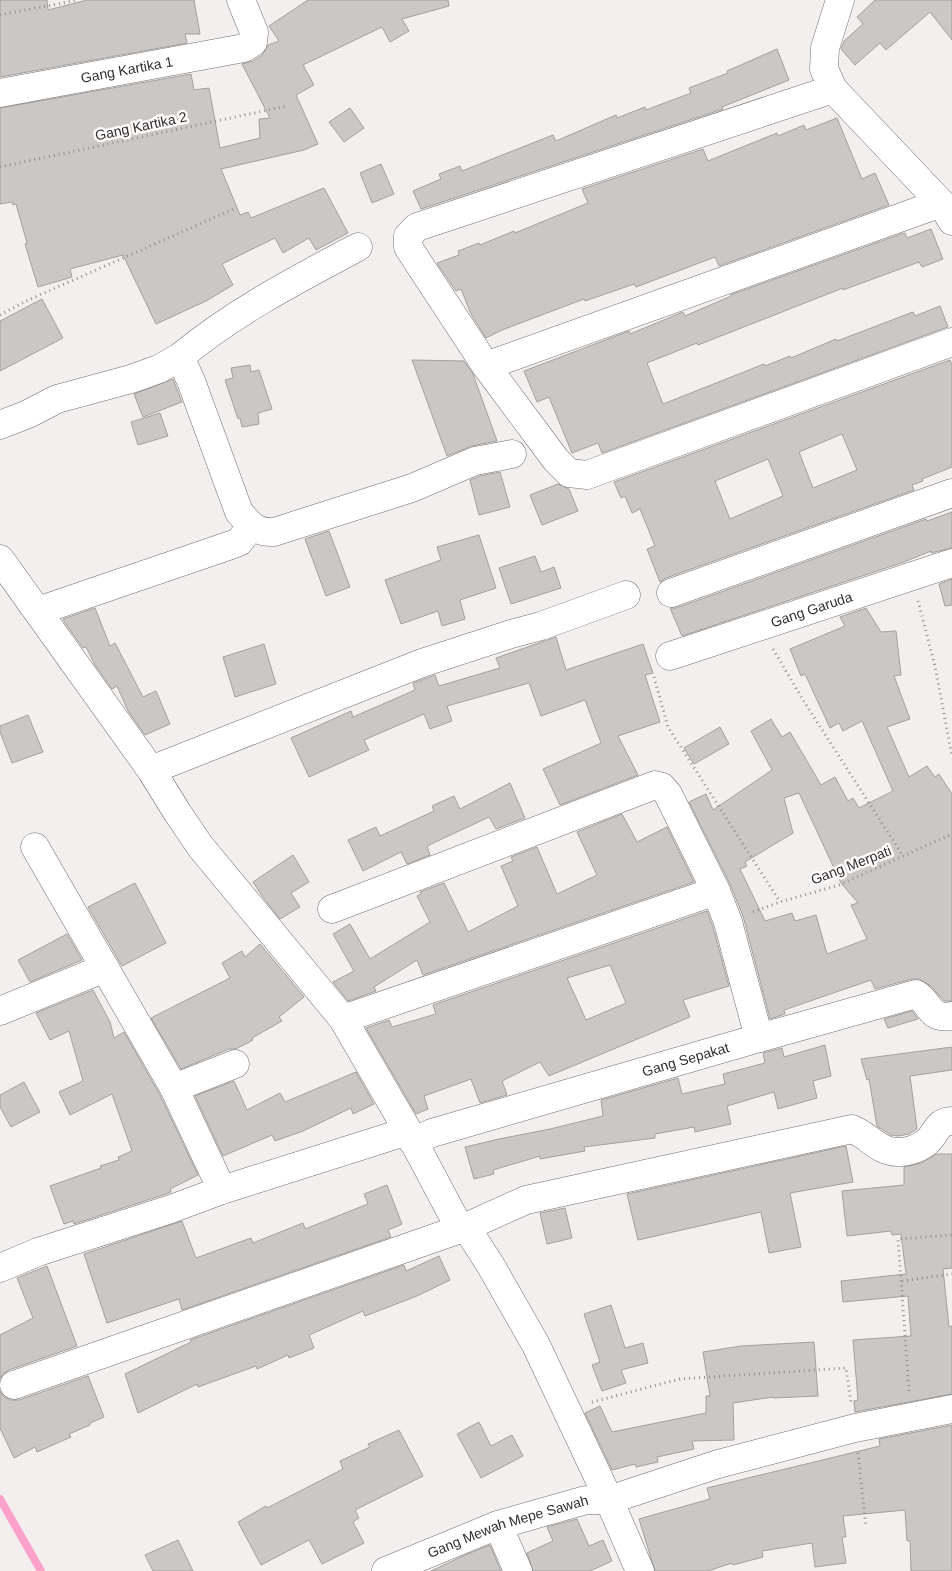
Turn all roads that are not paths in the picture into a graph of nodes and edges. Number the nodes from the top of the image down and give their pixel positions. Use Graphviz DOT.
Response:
graph roads {
  1 [pos="840,0"];
  2 [pos="244,1"];
  3 [pos="833,89"];
  4 [pos="0,93"];
  5 [pos="947,212"];
  6 [pos="358,248"];
  7 [pos="952,342"];
  8 [pos="180,357"];
  9 [pos="486,366"];
  10 [pos="0,425"];
  11 [pos="512,454"];
  12 [pos="952,493"];
  13 [pos="251,526"];
  14 [pos="0,559"];
  15 [pos="952,563"];
  16 [pos="671,593"];
  17 [pos="626,595"];
  18 [pos="38,611"];
  19 [pos="670,656"];
  20 [pos="151,770"];
  21 [pos="35,847"];
  22 [pos="716,891"];
  23 [pos="332,909"];
  24 [pos="105,968"];
  25 [pos="0,1011"];
  26 [pos="952,1016"];
  27 [pos="343,1019"];
  28 [pos="759,1038"];
  29 [pos="235,1064"];
  30 [pos="174,1088"];
  31 [pos="952,1121"];
  32 [pos="411,1137"];
  33 [pos="222,1190"];
  34 [pos="463,1228"];
  35 [pos="0,1268"];
  36 [pos="14,1384"];
  37 [pos="952,1409"];
  38 [pos="599,1500"];
  39 [pos="498,1525"];
  40 [pos="386,1571"];
  41 [pos="518,1571"];
  42 [pos="640,1571"];
  1 -- 3 [label="street"];
  2 -- 4 [label="street, Gang Kartika 1"];
  3 -- 5 [label="street"];
  3 -- 9 [label="street"];
  5 -- 9 [label="street"];
  6 -- 8 [label="street"];
  7 -- 9 [label="street"];
  8 -- 10 [label="street"];
  8 -- 13 [label="street"];
  11 -- 13 [label="street"];
  12 -- 16 [label="street"];
  13 -- 18 [label="street"];
  14 -- 18 [label="street"];
  15 -- 19 [label="street, Gang Garuda"];
  17 -- 20 [label="street"];
  18 -- 20 [label="street"];
  20 -- 27 [label="street"];
  21 -- 24 [label="street"];
  22 -- 23 [label="street"];
  22 -- 27 [label="street"];
  22 -- 28 [label="street"];
  24 -- 25 [label="street"];
  24 -- 30 [label="street"];
  26 -- 28 [label="street, Gang Sepakat"];
  27 -- 32 [label="street"];
  28 -- 32 [label="street, Gang Sepakat"];
  29 -- 30 [label="street"];
  30 -- 33 [label="street"];
  31 -- 34 [label="street"];
  32 -- 33 [label="street, Gang Sepakat"];
  32 -- 34 [label="street"];
  33 -- 35 [label="street, Gang Sepakat"];
  34 -- 36 [label="street"];
  34 -- 38 [label="street"];
  37 -- 38 [label="street, Gang Mewah Mepe Sawah"];
  38 -- 39 [label="street, Gang Mewah Mepe Sawah"];
  38 -- 42 [label="street"];
  39 -- 40 [label="street, Gang Mewah Mepe Sawah"];
  39 -- 41 [label="street"];
}
